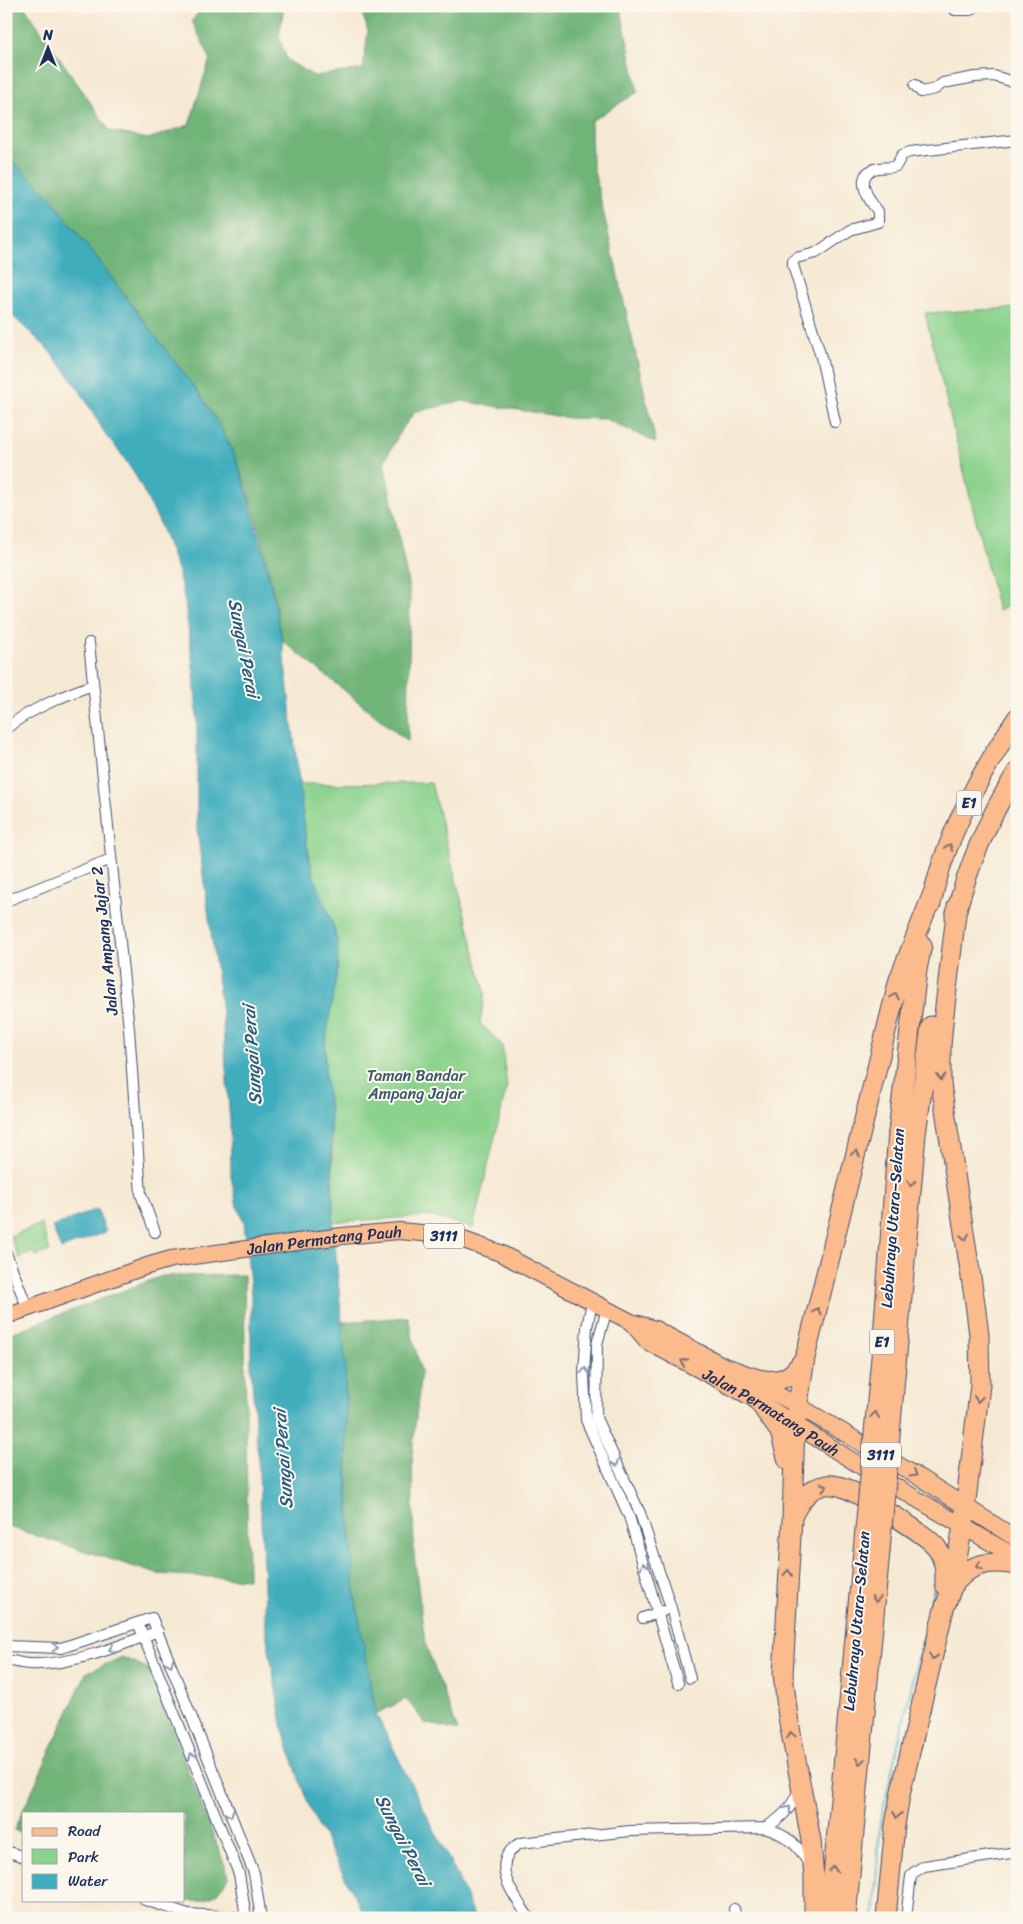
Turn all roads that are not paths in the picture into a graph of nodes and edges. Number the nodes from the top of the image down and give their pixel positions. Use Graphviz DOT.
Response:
graph roads {
  1 [pos="953,6"];
  2 [pos="976,6"];
  3 [pos="1017,83"];
  4 [pos="915,85"];
  5 [pos="1017,140"];
  6 [pos="835,422"];
  7 [pos="88,643"];
  8 [pos="92,686"];
  9 [pos="1017,718"];
  10 [pos="6,730"];
  11 [pos="1017,772"];
  12 [pos="111,860"];
  13 [pos="933,893"];
  14 [pos="6,900"];
  15 [pos="958,906"];
  16 [pos="907,1133"];
  17 [pos="155,1232"];
  18 [pos="6,1253"];
  19 [pos="600,1305"];
  20 [pos="27,1307"];
  21 [pos="6,1316"];
  22 [pos="631,1322"];
  23 [pos="805,1358"];
  24 [pos="729,1370"];
  25 [pos="758,1401"];
  26 [pos="797,1405"];
  27 [pos="795,1424"];
  28 [pos="793,1476"];
  29 [pos="965,1506"];
  30 [pos="640,1513"];
  31 [pos="628,1516"];
  32 [pos="792,1518"];
  33 [pos="963,1526"];
  34 [pos="1017,1539"];
  35 [pos="871,1551"];
  36 [pos="1017,1558"];
  37 [pos="1017,1565"];
  38 [pos="951,1590"];
  39 [pos="671,1608"];
  40 [pos="944,1609"];
  41 [pos="658,1613"];
  42 [pos="643,1618"];
  43 [pos="138,1623"];
  44 [pos="158,1631"];
  45 [pos="144,1637"];
  46 [pos="6,1646"];
  47 [pos="6,1660"];
  48 [pos="690,1678"];
  49 [pos="678,1683"];
  50 [pos="801,1782"];
  51 [pos="764,1828"];
  52 [pos="6,1851"];
  53 [pos="1017,1852"];
  54 [pos="22,1856"];
  55 [pos="814,1878"];
  56 [pos="151,1902"];
  57 [pos="246,1917"];
  58 [pos="253,1918"];
  59 [pos="262,1918"];
  60 [pos="529,1918"];
  61 [pos="814,1918"];
  62 [pos="829,1918"];
  63 [pos="846,1918"];
  64 [pos="886,1918"];
  65 [pos="906,1918"];
  1 -- 2 [label="street"];
  3 -- 4 [label="street"];
  5 -- 6 [label="street"];
  7 -- 8 [label="street, Jalan Ampang Jajar 2"];
  8 -- 10 [label="street"];
  8 -- 12 [label="street, Jalan Ampang Jajar 2"];
  13 -- 9 [label="highway, Lebuhraya Utara–Selatan / E1, one-way"];
  11 -- 15 [label="highway, Lebuhraya Utara–Selatan / E1"];
  12 -- 14 [label="street"];
  12 -- 17 [label="street, Jalan Ampang Jajar 2"];
  13 -- 16 [label="highway, Lebuhraya Utara–Selatan / E1"];
  23 -- 13 [label="highway, one-way"];
  15 -- 16 [label="highway, Lebuhraya Utara–Selatan / E1"];
  15 -- 29 [label="highway, one-way"];
  16 -- 35 [label="highway, Lebuhraya Utara–Selatan / E1, bridge"];
  18 -- 20 [label="street"];
  19 -- 20 [label="main road, Jalan Permatang Pauh / 3111"];
  19 -- 22 [label="main road, Jalan Permatang Pauh / 3111"];
  19 -- 30 [label="street, one-way"];
  31 -- 19 [label="street, one-way"];
  20 -- 21 [label="main road, Jalan Permatang Pauh / 3111"];
  22 -- 24 [label="main road, Jalan Permatang Pauh / 3111"];
  25 -- 22 [label="main road, Jalan Permatang Pauh / 3111, one-way"];
  23 -- 24 [label="highway"];
  23 -- 26 [label="highway"];
  24 -- 26 [label="main road, Jalan Permatang Pauh / 3111"];
  25 -- 27 [label="main road, Jalan Permatang Pauh / 3111"];
  25 -- 28 [label="highway"];
  26 -- 27 [label="highway"];
  26 -- 29 [label="main road, Jalan Permatang Pauh / 3111, one-way"];
  27 -- 28 [label="highway"];
  27 -- 33 [label="main road, Jalan Permatang Pauh / 3111"];
  28 -- 32 [label="highway"];
  29 -- 33 [label="highway"];
  29 -- 34 [label="main road, Jalan Permatang Pauh / 3111"];
  30 -- 31 [label="street"];
  30 -- 39 [label="street"];
  41 -- 31 [label="street, one-way"];
  32 -- 40 [label="highway, one-way"];
  50 -- 32 [label="highway, one-way"];
  33 -- 36 [label="main road, Jalan Permatang Pauh / 3111"];
  33 -- 38 [label="highway"];
  62 -- 35 [label="highway, Lebuhraya Utara–Selatan / E1, one-way"];
  35 -- 63 [label="highway, Lebuhraya Utara–Selatan / E1, one-way"];
  37 -- 38 [label="highway, one-way"];
  38 -- 40 [label="highway"];
  39 -- 41 [label="street"];
  39 -- 48 [label="street"];
  40 -- 64 [label="highway, one-way"];
  41 -- 42 [label="street"];
  41 -- 49 [label="street"];
  43 -- 44 [label="street"];
  43 -- 45 [label="street"];
  46 -- 43 [label="street, one-way"];
  44 -- 45 [label="street"];
  44 -- 59 [label="street, one-way"];
  45 -- 47 [label="street, one-way"];
  57 -- 45 [label="street, one-way"];
  51 -- 50 [label="street, one-way"];
  50 -- 55 [label="highway"];
  51 -- 55 [label="street"];
  51 -- 60 [label="street"];
  52 -- 54 [label="street"];
  53 -- 65 [label="street"];
  55 -- 61 [label="highway"];
  56 -- 57 [label="street"];
  57 -- 58 [label="street"];
}
